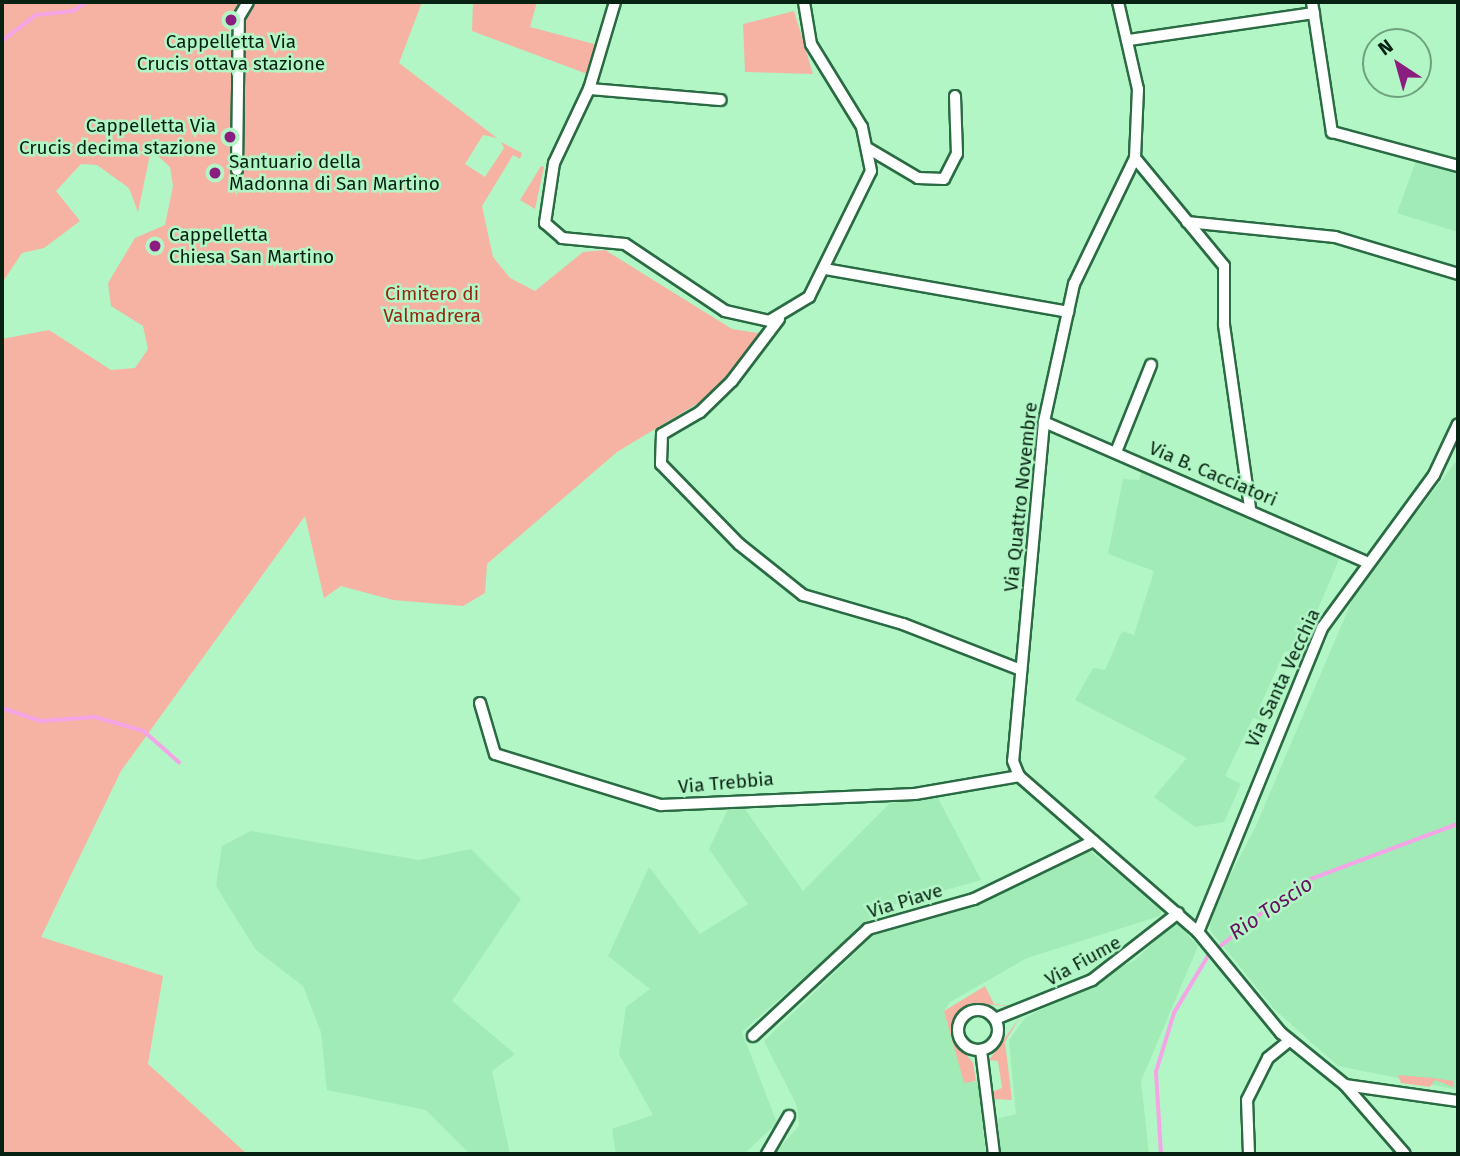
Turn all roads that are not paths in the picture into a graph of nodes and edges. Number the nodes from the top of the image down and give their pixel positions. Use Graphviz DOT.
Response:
graph roads {
  1 [pos="248,2"];
  2 [pos="615,2"];
  3 [pos="804,2"];
  4 [pos="1118,2"];
  5 [pos="1313,7"];
  6 [pos="1129,40"];
  7 [pos="589,89"];
  8 [pos="955,96"];
  9 [pos="721,100"];
  10 [pos="869,149"];
  11 [pos="1135,158"];
  12 [pos="1458,166"];
  13 [pos="237,170"];
  14 [pos="1187,222"];
  15 [pos="825,269"];
  16 [pos="1458,274"];
  17 [pos="1068,312"];
  18 [pos="779,319"];
  19 [pos="1150,365"];
  20 [pos="1044,422"];
  21 [pos="1458,424"];
  22 [pos="1116,452"];
  23 [pos="1250,507"];
  24 [pos="1366,562"];
  25 [pos="1021,670"];
  26 [pos="480,703"];
  27 [pos="1019,776"];
  28 [pos="1094,841"];
  29 [pos="1178,913"];
  30 [pos="1198,932"];
  31 [pos="995,1019"];
  32 [pos="753,1035"];
  33 [pos="1290,1040"];
  34 [pos="981,1050"];
  35 [pos="1345,1085"];
  36 [pos="1458,1101"];
  37 [pos="789,1116"];
  38 [pos="767,1154"];
  39 [pos="994,1154"];
  40 [pos="1249,1154"];
  41 [pos="1405,1154"];
  1 -- 13 [label="street"];
  2 -- 7 [label="street"];
  3 -- 10 [label="street"];
  4 -- 6 [label="street, Via Quattro Novembre"];
  5 -- 6 [label="street"];
  5 -- 12 [label="street"];
  6 -- 11 [label="street, Via Quattro Novembre"];
  7 -- 9 [label="street"];
  7 -- 18 [label="street"];
  8 -- 10 [label="street"];
  10 -- 15 [label="street"];
  11 -- 14 [label="street"];
  11 -- 17 [label="street, Via Quattro Novembre"];
  14 -- 16 [label="street"];
  14 -- 23 [label="street"];
  15 -- 17 [label="street"];
  15 -- 18 [label="street"];
  17 -- 20 [label="street, Via Quattro Novembre"];
  18 -- 25 [label="street"];
  19 -- 22 [label="street"];
  20 -- 22 [label="street, Via B. Cacciatori"];
  20 -- 25 [label="street, Via Quattro Novembre"];
  21 -- 24 [label="street, Via Santa Vecchia"];
  22 -- 23 [label="street, Via B. Cacciatori"];
  23 -- 24 [label="street, Via B. Cacciatori"];
  24 -- 30 [label="street, Via Santa Vecchia"];
  25 -- 27 [label="street, Via Quattro Novembre"];
  26 -- 27 [label="street, Via Trebbia"];
  27 -- 28 [label="street"];
  28 -- 29 [label="street"];
  28 -- 32 [label="street, Via Piave"];
  29 -- 30 [label="street"];
  29 -- 31 [label="street, Via Fiume"];
  30 -- 33 [label="street"];
  31 -- 34 [label="street"];
  31 -- 34 [label="street"];
  33 -- 35 [label="street"];
  33 -- 40 [label="street"];
  34 -- 39 [label="street"];
  35 -- 36 [label="street"];
  35 -- 41 [label="street"];
  37 -- 38 [label="street"];
}
